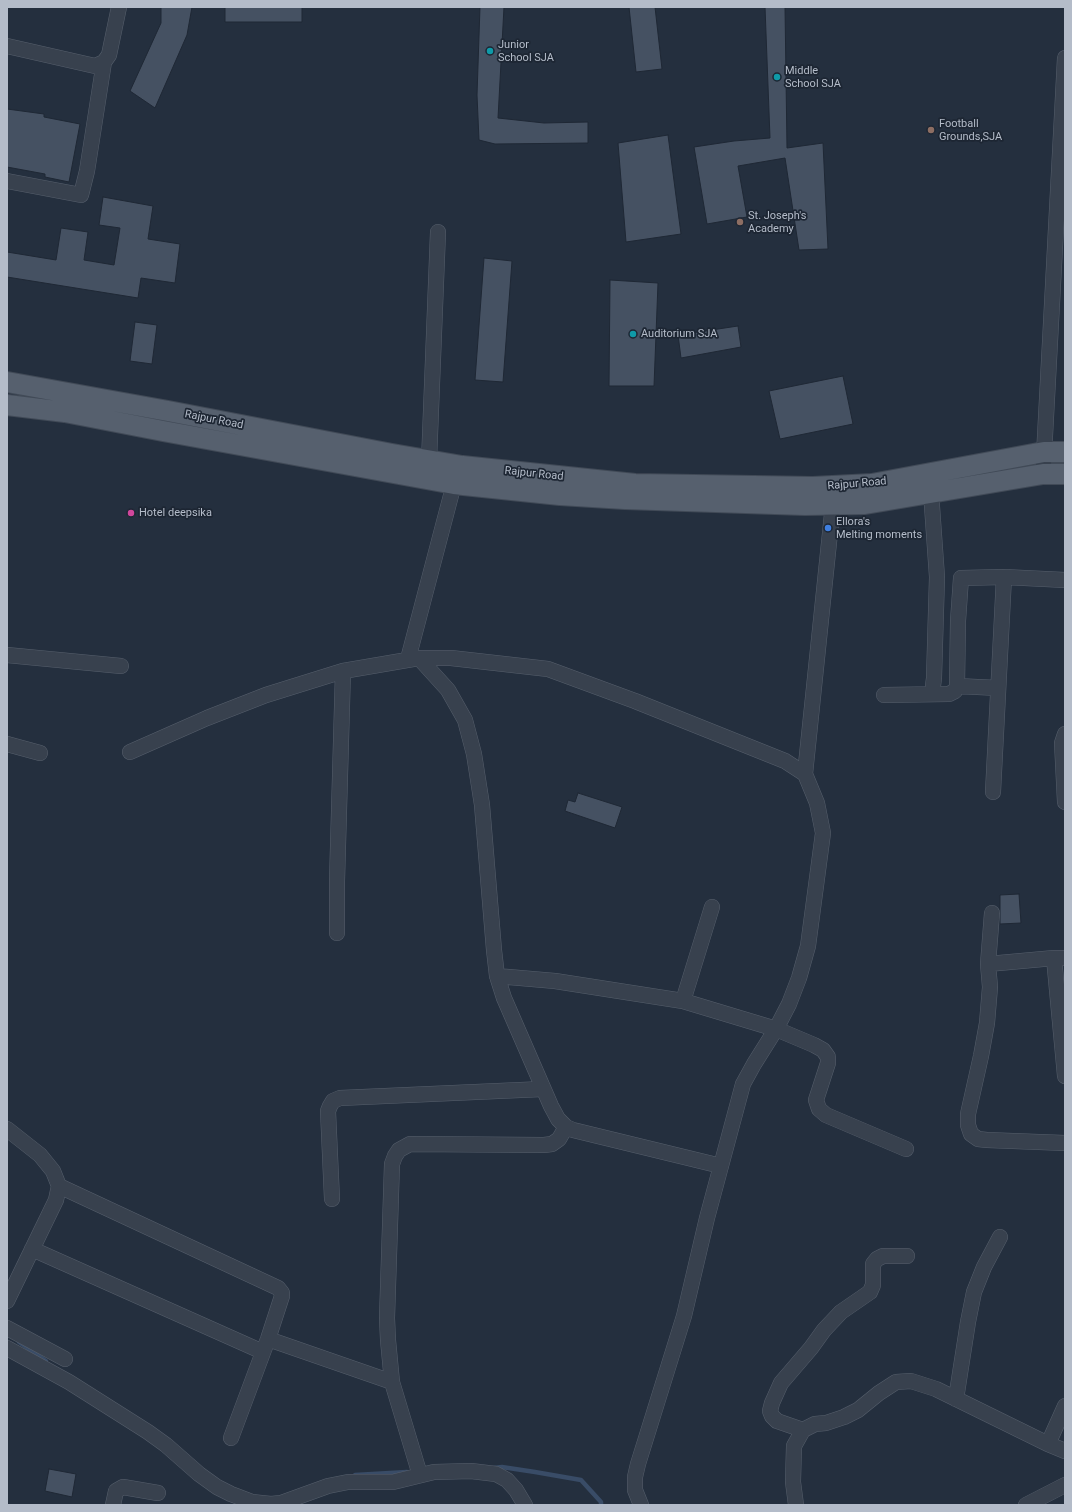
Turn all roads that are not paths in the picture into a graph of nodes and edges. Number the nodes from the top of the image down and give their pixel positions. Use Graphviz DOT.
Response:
graph roads {
  1 [pos="119,7"];
  2 [pos="7,46"];
  3 [pos="1065,58"];
  4 [pos="104,62"];
  5 [pos="7,180"];
  6 [pos="438,232"];
  7 [pos="7,382"];
  8 [pos="7,405"];
  9 [pos="1044,452"];
  10 [pos="1065,452"];
  11 [pos="429,461"];
  12 [pos="1043,474"];
  13 [pos="1065,474"];
  14 [pos="454,484"];
  15 [pos="932,492"];
  16 [pos="833,504"];
  17 [pos="937,577"];
  18 [pos="1004,577"];
  19 [pos="961,578"];
  20 [pos="1065,580"];
  21 [pos="7,655"];
  22 [pos="413,659"];
  23 [pos="121,666"];
  24 [pos="343,671"];
  25 [pos="957,686"];
  26 [pos="998,688"];
  27 [pos="932,694"];
  28 [pos="884,695"];
  29 [pos="1065,734"];
  30 [pos="7,744"];
  31 [pos="40,752"];
  32 [pos="130,752"];
  33 [pos="805,774"];
  34 [pos="993,792"];
  35 [pos="1065,802"];
  36 [pos="712,907"];
  37 [pos="992,913"];
  38 [pos="337,933"];
  39 [pos="1060,958"];
  40 [pos="988,964"];
  41 [pos="497,976"];
  42 [pos="683,1001"];
  43 [pos="776,1029"];
  44 [pos="1065,1076"];
  45 [pos="543,1089"];
  46 [pos="566,1127"];
  47 [pos="7,1129"];
  48 [pos="1065,1143"];
  49 [pos="906,1149"];
  50 [pos="721,1166"];
  51 [pos="59,1186"];
  52 [pos="332,1199"];
  53 [pos="1000,1236"];
  54 [pos="32,1249"];
  55 [pos="907,1256"];
  56 [pos="7,1301"];
  57 [pos="7,1328"];
  58 [pos="266,1345"];
  59 [pos="7,1348"];
  60 [pos="65,1359"];
  61 [pos="392,1382"];
  62 [pos="956,1399"];
  63 [pos="1065,1406"];
  64 [pos="803,1430"];
  65 [pos="231,1438"];
  66 [pos="1048,1444"];
  67 [pos="1065,1451"];
  68 [pos="418,1469"];
  69 [pos="1065,1486"];
  70 [pos="158,1493"];
  71 [pos="113,1505"];
  72 [pos="525,1505"];
  73 [pos="641,1505"];
  74 [pos="796,1505"];
  75 [pos="1026,1505"];
  1 -- 4 [label="street"];
  2 -- 4 [label="street"];
  3 -- 9 [label="street"];
  4 -- 5 [label="street"];
  6 -- 11 [label="street"];
  7 -- 11 [label="main road, Rajpur Road"];
  8 -- 14 [label="main road, Rajpur Road"];
  9 -- 10 [label="main road, Rajpur Road"];
  9 -- 11 [label="main road, Rajpur Road"];
  9 -- 12 [label="street"];
  12 -- 13 [label="main road, Rajpur Road"];
  12 -- 15 [label="main road, Rajpur Road"];
  14 -- 16 [label="main road, Rajpur Road"];
  14 -- 22 [label="street"];
  15 -- 16 [label="main road, Rajpur Road"];
  15 -- 17 [label="street"];
  16 -- 33 [label="street"];
  17 -- 19 [label="street"];
  17 -- 27 [label="street"];
  18 -- 19 [label="street"];
  18 -- 20 [label="street"];
  18 -- 26 [label="street"];
  19 -- 25 [label="street"];
  21 -- 23 [label="street"];
  22 -- 24 [label="street"];
  22 -- 33 [label="street"];
  22 -- 41 [label="street"];
  24 -- 32 [label="street"];
  24 -- 38 [label="street"];
  25 -- 26 [label="street"];
  25 -- 27 [label="street"];
  26 -- 34 [label="street"];
  27 -- 28 [label="street"];
  29 -- 35 [label="street"];
  30 -- 31 [label="street"];
  33 -- 43 [label="street"];
  36 -- 42 [label="street"];
  37 -- 40 [label="street"];
  39 -- 40 [label="street"];
  39 -- 44 [label="street"];
  40 -- 48 [label="street"];
  41 -- 42 [label="street"];
  41 -- 45 [label="street"];
  42 -- 43 [label="street"];
  43 -- 49 [label="street"];
  43 -- 50 [label="street"];
  45 -- 46 [label="street"];
  45 -- 52 [label="street"];
  46 -- 50 [label="street"];
  46 -- 61 [label="street"];
  47 -- 51 [label="street"];
  50 -- 73 [label="street"];
  51 -- 54 [label="street"];
  51 -- 58 [label="street"];
  53 -- 62 [label="street"];
  54 -- 56 [label="street"];
  54 -- 58 [label="street"];
  55 -- 64 [label="street"];
  57 -- 60 [label="street"];
  58 -- 61 [label="street"];
  58 -- 65 [label="street"];
  59 -- 68 [label="street"];
  61 -- 68 [label="street"];
  62 -- 64 [label="street"];
  62 -- 66 [label="street"];
  63 -- 66 [label="street"];
  64 -- 74 [label="street"];
  66 -- 67 [label="street"];
  68 -- 72 [label="street"];
  69 -- 75 [label="street"];
  70 -- 71 [label="street"];
}
